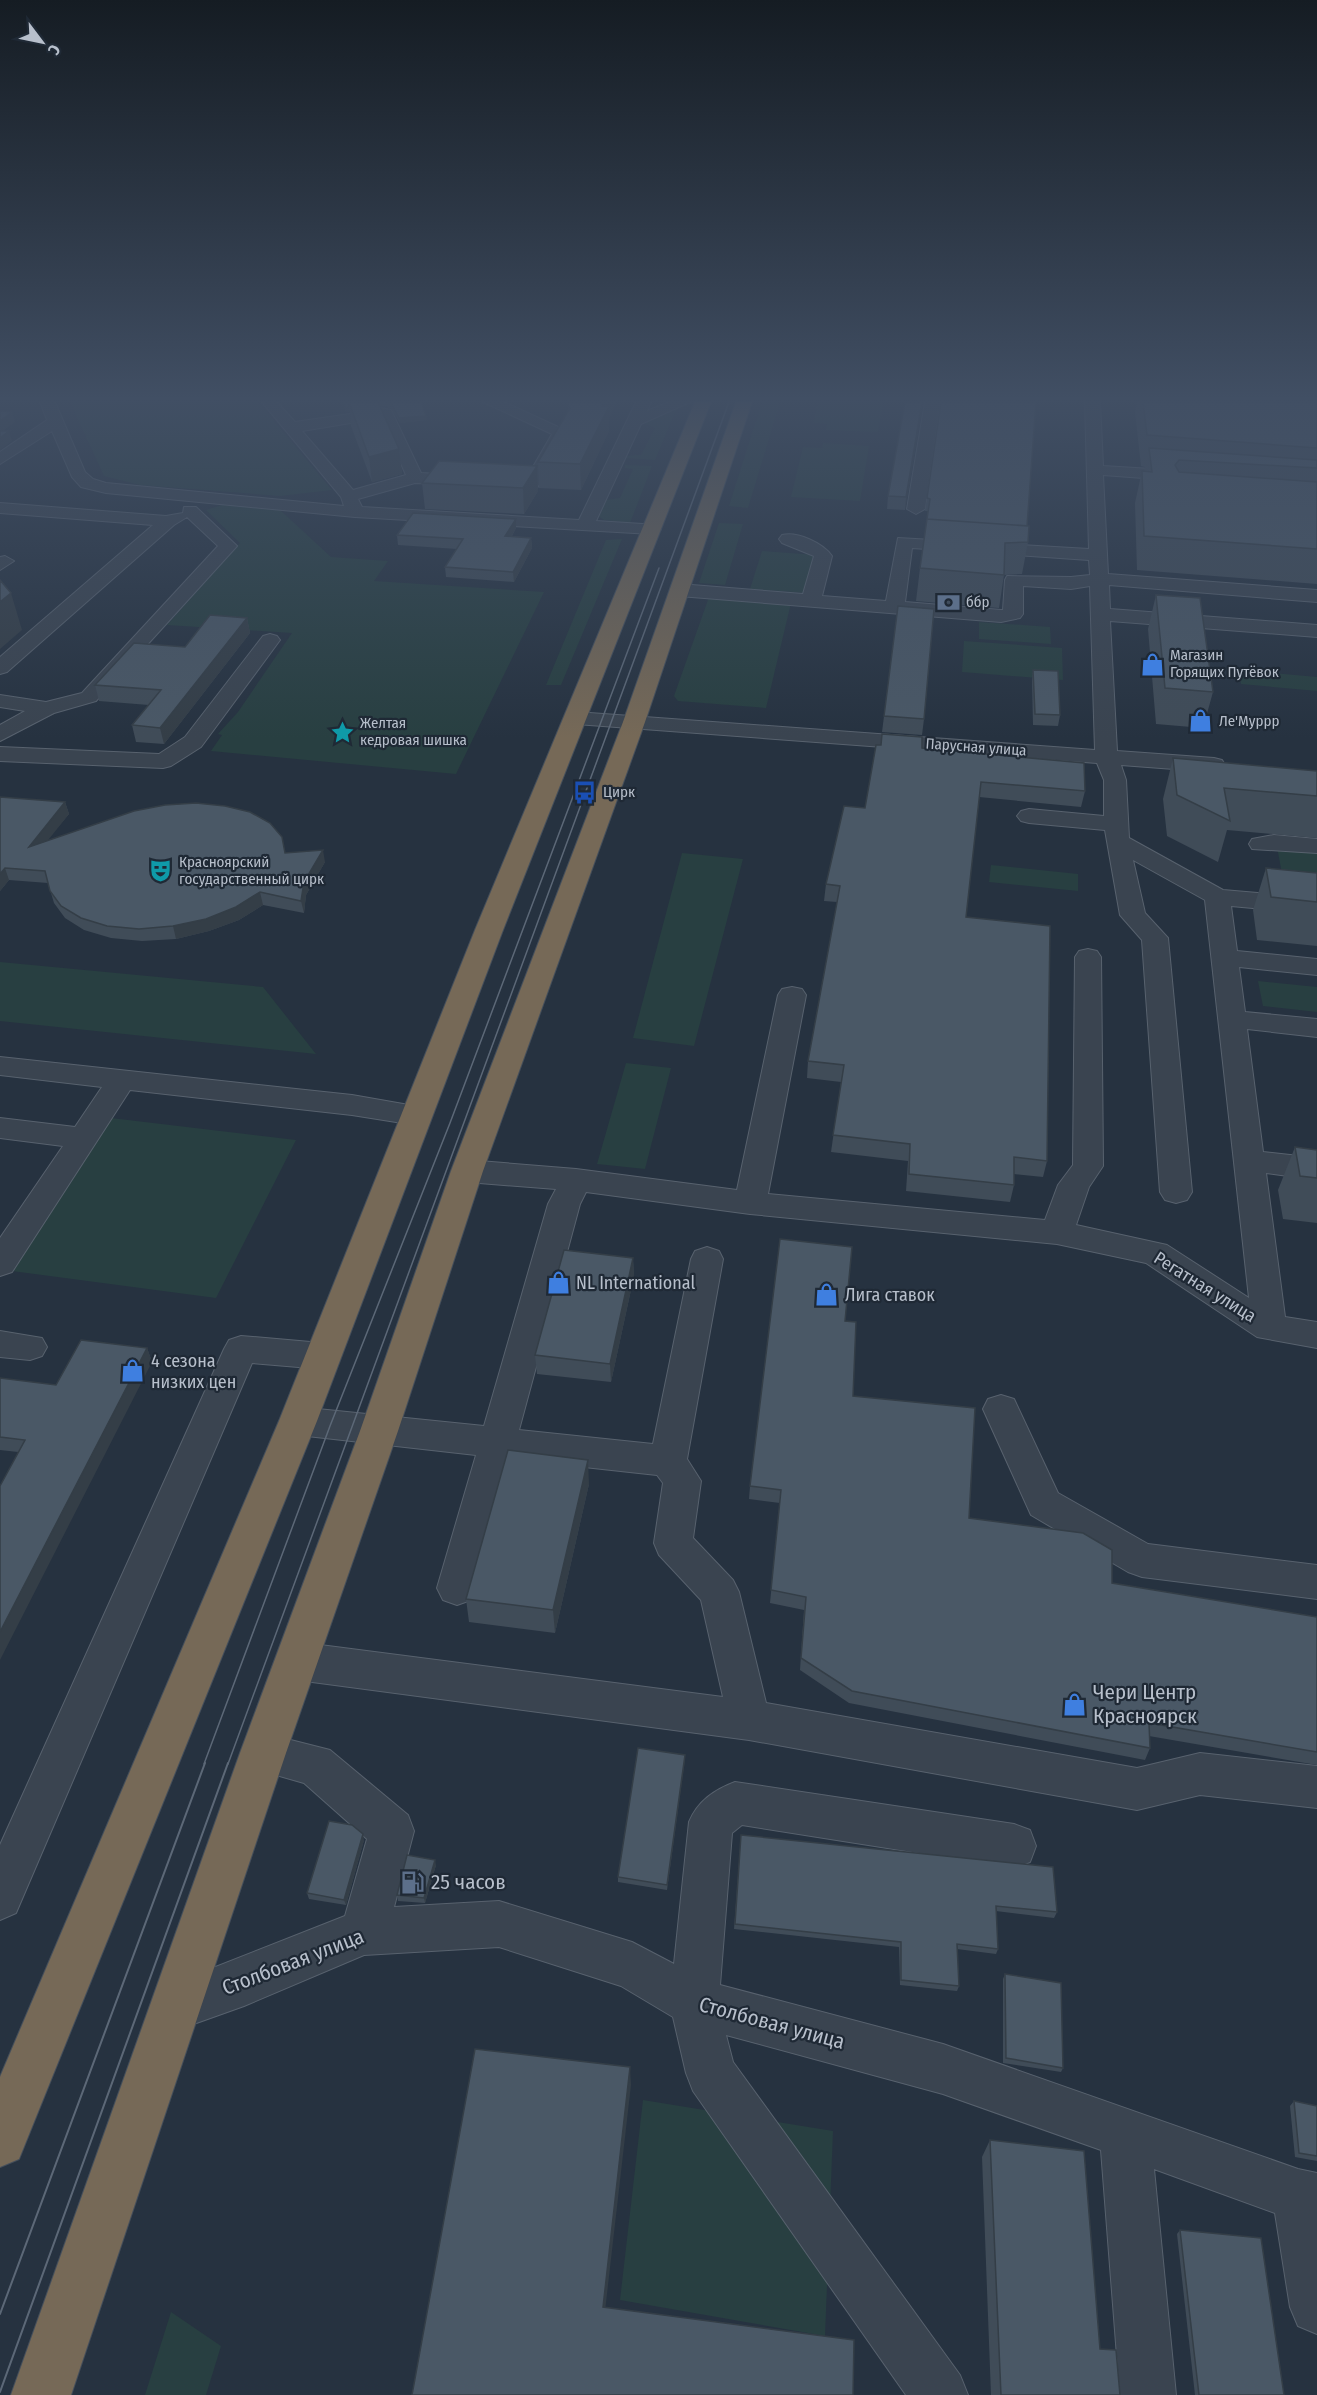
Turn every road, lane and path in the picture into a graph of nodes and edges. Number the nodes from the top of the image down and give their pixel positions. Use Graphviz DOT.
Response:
graph roads {
  1 [pos="75,514"];
  2 [pos="181,514"];
  3 [pos="204,514"];
  4 [pos="460,514"];
  5 [pos="590,514"];
  6 [pos="658,514"];
  7 [pos="705,514"];
  8 [pos="1101,514"];
  9 [pos="168,521"];
  10 [pos="585,525"];
  11 [pos="652,529"];
  12 [pos="788,539"];
  13 [pos="1098,555"];
  14 [pos="1099,579"];
  15 [pos="679,590"];
  16 [pos="1317,596"];
  17 [pos="811,600"];
  18 [pos="895,606"];
  19 [pos="1100,614"];
  20 [pos="1317,632"];
  21 [pos="270,640"];
  22 [pos="0,669"];
  23 [pos="0,701"];
  24 [pos="46,708"];
  25 [pos="576,718"];
  26 [pos="634,722"];
  27 [pos="0,734"];
  28 [pos="0,754"];
  29 [pos="1106,756"];
  30 [pos="1234,767"];
  31 [pos="1029,816"];
  32 [pos="1117,832"];
  33 [pos="1261,844"];
  34 [pos="1317,846"];
  35 [pos="1217,897"];
  36 [pos="1317,906"];
  37 [pos="1088,957"];
  38 [pos="1226,958"];
  39 [pos="1317,967"];
  40 [pos="792,995"];
  41 [pos="1233,1018"];
  42 [pos="1317,1028"];
  43 [pos="0,1066"];
  44 [pos="122,1079"];
  45 [pos="416,1115"];
  46 [pos="0,1128"];
  47 [pos="84,1138"];
  48 [pos="1250,1161"];
  49 [pos="1317,1169"];
  50 [pos="467,1171"];
  51 [pos="576,1180"];
  52 [pos="1176,1192"];
  53 [pos="750,1203"];
  54 [pos="1057,1233"];
  55 [pos="707,1259"];
  56 [pos="0,1264"];
  57 [pos="1269,1328"];
  58 [pos="1317,1335"];
  59 [pos="322,1356"];
  60 [pos="1001,1409"];
  61 [pos="298,1421"];
  62 [pos="379,1431"];
  63 [pos="497,1442"];
  64 [pos="668,1461"];
  65 [pos="1317,1582"];
  66 [pos="457,1588"];
  67 [pos="297,1662"];
  68 [pos="749,1720"];
  69 [pos="263,1753"];
  70 [pos="1317,1787"];
  71 [pos="1014,1846"];
  72 [pos="0,1897"];
  73 [pos="364,1932"];
  74 [pos="694,2002"];
  75 [pos="174,2007"];
  76 [pos="1125,2136"];
  77 [pos="0,2140"];
  78 [pos="1307,2197"];
  79 [pos="1317,2307"];
  80 [pos="41,2395"];
  81 [pos="940,2395"];
  82 [pos="1148,2395"];
  1 -- 9 [label="street"];
  2 -- 9 [label="street"];
  3 -- 24 [label="street"];
  4 -- 10 [label="street"];
  5 -- 10 [label="street"];
  6 -- 11 [label="highway"];
  7 -- 15 [label="highway"];
  8 -- 13 [label="street"];
  9 -- 22 [label="street"];
  10 -- 11 [label="street"];
  11 -- 25 [label="highway"];
  12 -- 17 [label="street"];
  13 -- 14 [label="street"];
  13 -- 18 [label="street"];
  14 -- 16 [label="street"];
  14 -- 18 [label="street"];
  14 -- 19 [label="street"];
  15 -- 17 [label="street"];
  15 -- 26 [label="highway"];
  17 -- 18 [label="street"];
  19 -- 20 [label="street"];
  19 -- 29 [label="street"];
  21 -- 28 [label="street"];
  23 -- 24 [label="street"];
  24 -- 27 [label="street"];
  25 -- 26 [label="street, Парусная улица"];
  25 -- 45 [label="highway"];
  26 -- 29 [label="street, Парусная улица"];
  26 -- 50 [label="highway"];
  29 -- 30 [label="street, Парусная улица"];
  29 -- 32 [label="street"];
  31 -- 32 [label="street"];
  32 -- 35 [label="street"];
  32 -- 52 [label="street"];
  33 -- 34 [label="street"];
  35 -- 36 [label="street"];
  35 -- 38 [label="street"];
  37 -- 54 [label="street"];
  38 -- 39 [label="street"];
  38 -- 41 [label="street"];
  40 -- 53 [label="street"];
  41 -- 42 [label="street"];
  41 -- 48 [label="street"];
  43 -- 44 [label="street"];
  44 -- 45 [label="street"];
  44 -- 47 [label="street"];
  45 -- 59 [label="highway"];
  46 -- 47 [label="street"];
  47 -- 56 [label="street"];
  48 -- 49 [label="street"];
  48 -- 57 [label="street"];
  50 -- 51 [label="street, Регатная улица"];
  50 -- 62 [label="highway"];
  51 -- 53 [label="street, Регатная улица"];
  51 -- 63 [label="street"];
  53 -- 54 [label="street, Регатная улица"];
  54 -- 57 [label="street, Регатная улица"];
  55 -- 64 [label="street"];
  57 -- 58 [label="street, Регатная улица"];
  59 -- 61 [label="highway"];
  59 -- 72 [label="street"];
  60 -- 65 [label="street"];
  61 -- 62 [label="street"];
  61 -- 77 [label="highway"];
  62 -- 63 [label="street"];
  62 -- 67 [label="highway"];
  63 -- 64 [label="street"];
  63 -- 66 [label="street"];
  64 -- 68 [label="street"];
  67 -- 68 [label="street"];
  67 -- 69 [label="highway"];
  68 -- 70 [label="street"];
  69 -- 73 [label="street"];
  69 -- 75 [label="highway"];
  71 -- 74 [label="street"];
  73 -- 74 [label="street, Столбовая улица"];
  73 -- 75 [label="street, Столбовая улица"];
  74 -- 76 [label="street, Столбовая улица"];
  74 -- 81 [label="street"];
  75 -- 80 [label="highway"];
  76 -- 78 [label="street, Столбовая улица"];
  76 -- 82 [label="street"];
  78 -- 79 [label="street"];
}
